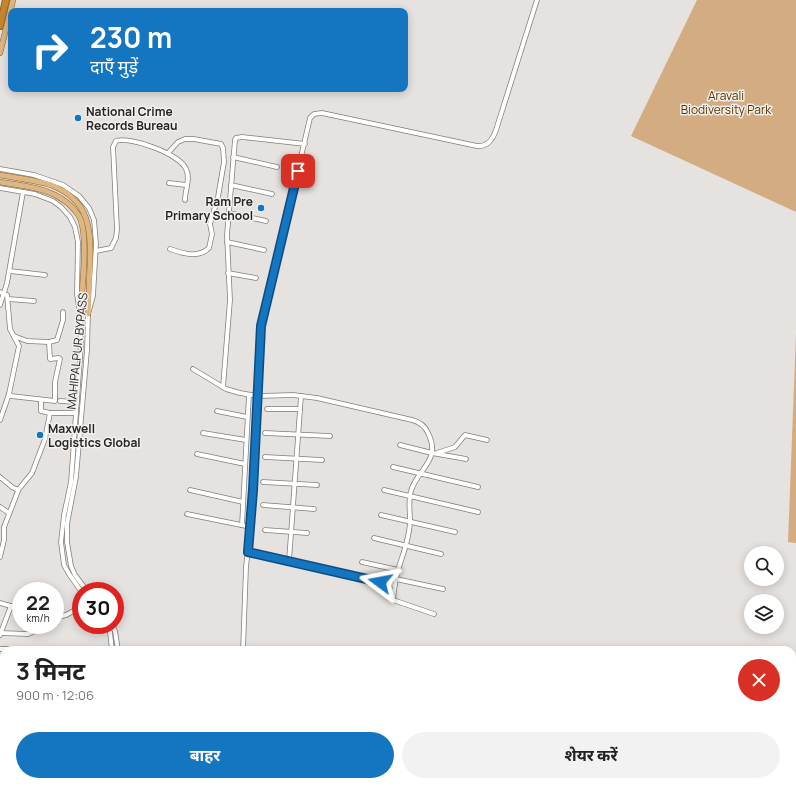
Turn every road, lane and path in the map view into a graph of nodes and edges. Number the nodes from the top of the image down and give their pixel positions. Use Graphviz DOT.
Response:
graph roads {
  1 [pos="6,0"];
  2 [pos="537,0"];
  3 [pos="8,23"];
  4 [pos="0,26"];
  5 [pos="0,53"];
  6 [pos="305,144"];
  7 [pos="168,153"];
  8 [pos="233,157"];
  9 [pos="277,167"];
  10 [pos="0,169"];
  11 [pos="0,174"];
  12 [pos="0,182"];
  13 [pos="169,183"];
  14 [pos="186,185"];
  15 [pos="231,185"];
  16 [pos="0,188"];
  17 [pos="23,192"];
  18 [pos="272,194"];
  19 [pos="185,200"];
  20 [pos="229,213"];
  21 [pos="266,222"];
  22 [pos="227,242"];
  23 [pos="170,249"];
  24 [pos="264,250"];
  25 [pos="96,251"];
  26 [pos="10,271"];
  27 [pos="228,273"];
  28 [pos="45,275"];
  29 [pos="256,278"];
  30 [pos="2,293"];
  31 [pos="8,299"];
  32 [pos="34,301"];
  33 [pos="0,305"];
  34 [pos="63,312"];
  35 [pos="80,314"];
  36 [pos="88,314"];
  37 [pos="14,336"];
  38 [pos="49,342"];
  39 [pos="193,369"];
  40 [pos="223,387"];
  41 [pos="9,394"];
  42 [pos="249,395"];
  43 [pos="258,396"];
  44 [pos="301,396"];
  45 [pos="41,400"];
  46 [pos="60,402"];
  47 [pos="77,402"];
  48 [pos="267,409"];
  49 [pos="300,409"];
  50 [pos="76,412"];
  51 [pos="217,412"];
  52 [pos="50,413"];
  53 [pos="248,417"];
  54 [pos="0,420"];
  55 [pos="203,433"];
  56 [pos="265,433"];
  57 [pos="298,434"];
  58 [pos="330,436"];
  59 [pos="246,440"];
  60 [pos="487,440"];
  61 [pos="400,445"];
  62 [pos="197,454"];
  63 [pos="433,454"];
  64 [pos="265,457"];
  65 [pos="297,458"];
  66 [pos="466,459"];
  67 [pos="322,460"];
  68 [pos="245,464"];
  69 [pos="393,467"];
  70 [pos="421,474"];
  71 [pos="0,477"];
  72 [pos="263,482"];
  73 [pos="295,483"];
  74 [pos="317,485"];
  75 [pos="478,487"];
  76 [pos="190,490"];
  77 [pos="384,490"];
  78 [pos="18,491"];
  79 [pos="410,496"];
  80 [pos="243,502"];
  81 [pos="263,505"];
  82 [pos="0,507"];
  83 [pos="293,507"];
  84 [pos="314,509"];
  85 [pos="9,512"];
  86 [pos="478,512"];
  87 [pos="187,514"];
  88 [pos="381,515"];
  89 [pos="411,521"];
  90 [pos="2,526"];
  91 [pos="242,526"];
  92 [pos="250,527"];
  93 [pos="265,530"];
  94 [pos="292,532"];
  95 [pos="455,532"];
  96 [pos="307,533"];
  97 [pos="374,538"];
  98 [pos="407,545"];
  99 [pos="248,552"];
  100 [pos="442,554"];
  101 [pos="0,557"];
  102 [pos="289,561"];
  103 [pos="362,562"];
  104 [pos="398,570"];
  105 [pos="396,579"];
  106 [pos="75,582"];
  107 [pos="81,582"];
  108 [pos="395,585"];
  109 [pos="443,589"];
  110 [pos="0,603"];
  111 [pos="11,606"];
  112 [pos="434,614"];
  113 [pos="0,634"];
  114 [pos="12,634"];
  115 [pos="110,634"];
  116 [pos="115,634"];
  117 [pos="112,646"];
  118 [pos="117,646"];
  119 [pos="243,646"];
  1 -- 4 [label="highway"];
  2 -- 6 [label="street"];
  3 -- 5 [label="main road"];
  6 -- 8 [label="street"];
  6 -- 43 [label="street"];
  7 -- 14 [label="street"];
  7 -- 23 [label="street"];
  7 -- 25 [label="street"];
  8 -- 9 [label="street"];
  8 -- 15 [label="street"];
  10 -- 25 [label="street, MAHIPALPUR BYPASS"];
  11 -- 36 [label="main road"];
  12 -- 35 [label="main road"];
  13 -- 14 [label="street"];
  14 -- 19 [label="street"];
  15 -- 18 [label="street"];
  15 -- 20 [label="street"];
  16 -- 17 [label="street, MAHIPALPUR BYPASS"];
  17 -- 26 [label="street"];
  17 -- 35 [label="street, MAHIPALPUR BYPASS"];
  20 -- 21 [label="street"];
  20 -- 22 [label="street"];
  22 -- 24 [label="street"];
  22 -- 27 [label="street"];
  25 -- 36 [label="street, MAHIPALPUR BYPASS"];
  26 -- 28 [label="street"];
  26 -- 30 [label="street"];
  27 -- 29 [label="street"];
  27 -- 40 [label="street"];
  30 -- 31 [label="street"];
  30 -- 33 [label="street"];
  31 -- 32 [label="street"];
  31 -- 37 [label="street"];
  34 -- 38 [label="street"];
  35 -- 47 [label="street, MAHIPALPUR BYPASS"];
  36 -- 107 [label="street, MAHIPALPUR BYPASS"];
  37 -- 38 [label="street"];
  37 -- 41 [label="street"];
  38 -- 45 [label="street"];
  39 -- 40 [label="street"];
  40 -- 42 [label="street"];
  41 -- 45 [label="street"];
  41 -- 54 [label="street"];
  42 -- 43 [label="street"];
  42 -- 53 [label="street"];
  43 -- 44 [label="street"];
  43 -- 92 [label="street"];
  44 -- 49 [label="street"];
  44 -- 63 [label="street"];
  45 -- 52 [label="street"];
  46 -- 47 [label="street"];
  47 -- 50 [label="street, MAHIPALPUR BYPASS"];
  48 -- 49 [label="street"];
  49 -- 57 [label="street"];
  50 -- 52 [label="street"];
  50 -- 106 [label="street, MAHIPALPUR BYPASS"];
  51 -- 53 [label="street"];
  52 -- 78 [label="street"];
  53 -- 59 [label="street"];
  55 -- 59 [label="street"];
  56 -- 57 [label="street"];
  57 -- 58 [label="street"];
  57 -- 65 [label="street"];
  59 -- 68 [label="street"];
  60 -- 63 [label="street"];
  61 -- 63 [label="street"];
  62 -- 68 [label="street"];
  63 -- 66 [label="street"];
  63 -- 70 [label="street"];
  64 -- 65 [label="street"];
  65 -- 67 [label="street"];
  65 -- 73 [label="street"];
  68 -- 80 [label="street"];
  69 -- 70 [label="street"];
  70 -- 75 [label="street"];
  70 -- 79 [label="street"];
  71 -- 78 [label="street"];
  72 -- 73 [label="street"];
  73 -- 74 [label="street"];
  73 -- 83 [label="street"];
  76 -- 80 [label="street"];
  77 -- 79 [label="street"];
  78 -- 85 [label="street"];
  79 -- 86 [label="street"];
  79 -- 89 [label="street"];
  80 -- 91 [label="street"];
  81 -- 83 [label="street"];
  82 -- 85 [label="street"];
  83 -- 84 [label="street"];
  83 -- 94 [label="street"];
  85 -- 90 [label="street"];
  87 -- 91 [label="street"];
  88 -- 89 [label="street"];
  89 -- 95 [label="street"];
  89 -- 98 [label="street"];
  90 -- 101 [label="street"];
  91 -- 92 [label="street"];
  92 -- 99 [label="street"];
  93 -- 94 [label="street"];
  94 -- 96 [label="street"];
  94 -- 102 [label="street"];
  97 -- 98 [label="street"];
  98 -- 100 [label="street"];
  98 -- 104 [label="street"];
  99 -- 102 [label="street"];
  99 -- 119 [label="street"];
  102 -- 108 [label="street"];
  103 -- 104 [label="street"];
  104 -- 105 [label="street"];
  105 -- 108 [label="street"];
  105 -- 109 [label="street"];
  108 -- 112 [label="street"];
  110 -- 111 [label="street"];
  111 -- 113 [label="street"];
  113 -- 114 [label="street"];
  115 -- 117 [label="street"];
  116 -- 118 [label="street"];
}
